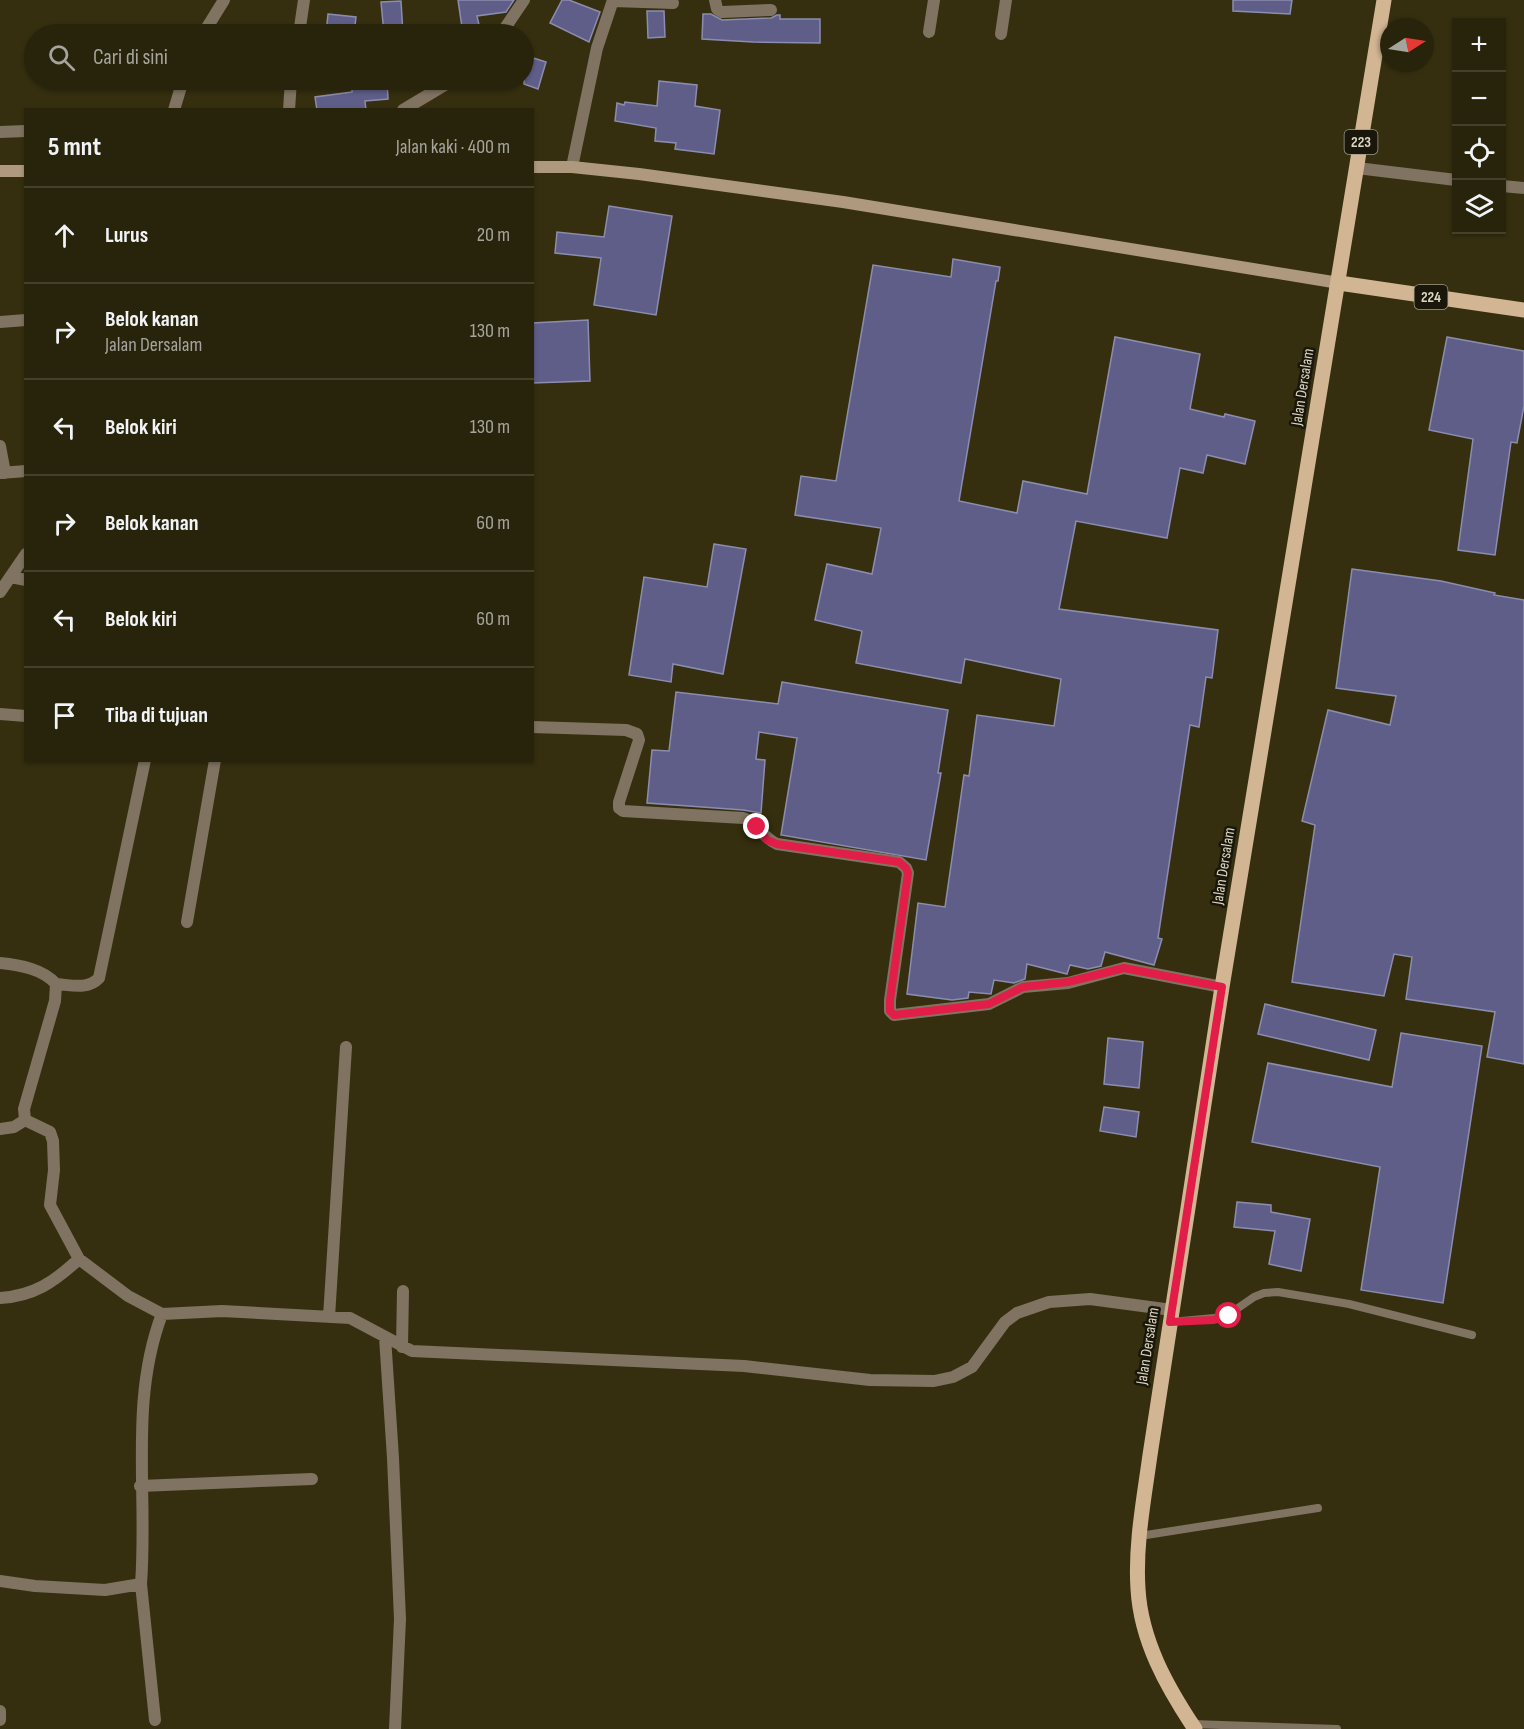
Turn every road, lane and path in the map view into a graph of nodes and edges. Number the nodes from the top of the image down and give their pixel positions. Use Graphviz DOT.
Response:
graph roads {
  1 [pos="224,0"];
  2 [pos="304,0"];
  3 [pos="524,0"];
  4 [pos="714,0"];
  5 [pos="934,0"];
  6 [pos="1006,0"];
  7 [pos="1384,0"];
  8 [pos="613,1"];
  9 [pos="673,3"];
  10 [pos="771,10"];
  11 [pos="209,24"];
  12 [pos="300,24"];
  13 [pos="508,24"];
  14 [pos="929,32"];
  15 [pos="1001,34"];
  16 [pos="180,90"];
  17 [pos="290,90"];
  18 [pos="436,90"];
  19 [pos="175,108"];
  20 [pos="288,108"];
  21 [pos="406,108"];
  22 [pos="24,130"];
  23 [pos="0,132"];
  24 [pos="534,167"];
  25 [pos="572,167"];
  26 [pos="1357,168"];
  27 [pos="0,171"];
  28 [pos="24,171"];
  29 [pos="1452,180"];
  30 [pos="1506,186"];
  31 [pos="1524,188"];
  32 [pos="1339,283"];
  33 [pos="1524,310"];
  34 [pos="24,320"];
  35 [pos="0,322"];
  36 [pos="0,446"];
  37 [pos="24,471"];
  38 [pos="2,473"];
  39 [pos="24,557"];
  40 [pos="10,578"];
  41 [pos="24,580"];
  42 [pos="0,592"];
  43 [pos="0,714"];
  44 [pos="24,716"];
  45 [pos="534,727"];
  46 [pos="145,762"];
  47 [pos="215,762"];
  48 [pos="188,922"];
  49 [pos="0,963"];
  50 [pos="56,984"];
  51 [pos="1222,987"];
  52 [pos="346,1047"];
  53 [pos="25,1120"];
  54 [pos="0,1129"];
  55 [pos="79,1259"];
  56 [pos="403,1291"];
  57 [pos="0,1298"];
  58 [pos="162,1314"];
  59 [pos="1171,1316"];
  60 [pos="329,1317"];
  61 [pos="1472,1335"];
  62 [pos="385,1337"];
  63 [pos="402,1347"];
  64 [pos="312,1479"];
  65 [pos="141,1486"];
  66 [pos="1318,1508"];
  67 [pos="1140,1536"];
  68 [pos="0,1581"];
  69 [pos="141,1584"];
  70 [pos="0,1710"];
  71 [pos="0,1720"];
  72 [pos="155,1720"];
  73 [pos="1193,1727"];
  74 [pos="395,1729"];
  75 [pos="1337,1729"];
  1 -- 11 [label="street"];
  2 -- 12 [label="street"];
  3 -- 13 [label="street"];
  4 -- 10 [label="street"];
  5 -- 14 [label="street"];
  6 -- 15 [label="street"];
  7 -- 26 [label="main road, Jalan Dersalam / 223"];
  8 -- 9 [label="street"];
  8 -- 25 [label="street"];
  16 -- 19 [label="street"];
  17 -- 20 [label="street"];
  18 -- 21 [label="street"];
  22 -- 23 [label="street"];
  24 -- 25 [label="main road"];
  25 -- 32 [label="main road"];
  26 -- 29 [label="street"];
  26 -- 32 [label="main road, Jalan Dersalam / 223"];
  27 -- 28 [label="main road"];
  30 -- 31 [label="street"];
  32 -- 33 [label="main road, 224"];
  32 -- 51 [label="main road, Jalan Dersalam"];
  34 -- 35 [label="street"];
  36 -- 38 [label="street"];
  37 -- 38 [label="street"];
  39 -- 40 [label="street"];
  40 -- 41 [label="street"];
  40 -- 42 [label="street"];
  43 -- 44 [label="street"];
  45 -- 51 [label="street"];
  46 -- 50 [label="street"];
  47 -- 48 [label="street"];
  49 -- 50 [label="street"];
  50 -- 53 [label="street"];
  51 -- 59 [label="main road, Jalan Dersalam"];
  52 -- 60 [label="street"];
  53 -- 54 [label="street"];
  53 -- 55 [label="street"];
  55 -- 57 [label="street"];
  55 -- 58 [label="street"];
  56 -- 63 [label="street"];
  58 -- 60 [label="street"];
  58 -- 65 [label="street"];
  59 -- 61 [label="lane"];
  59 -- 63 [label="street"];
  59 -- 67 [label="main road, Jalan Dersalam"];
  60 -- 62 [label="street"];
  62 -- 63 [label="street"];
  62 -- 74 [label="street"];
  64 -- 65 [label="street"];
  65 -- 69 [label="street"];
  66 -- 67 [label="lane"];
  67 -- 73 [label="main road, Jalan Dersalam"];
  68 -- 69 [label="street"];
  69 -- 72 [label="street"];
  70 -- 71 [label="street"];
  73 -- 75 [label="lane"];
}
